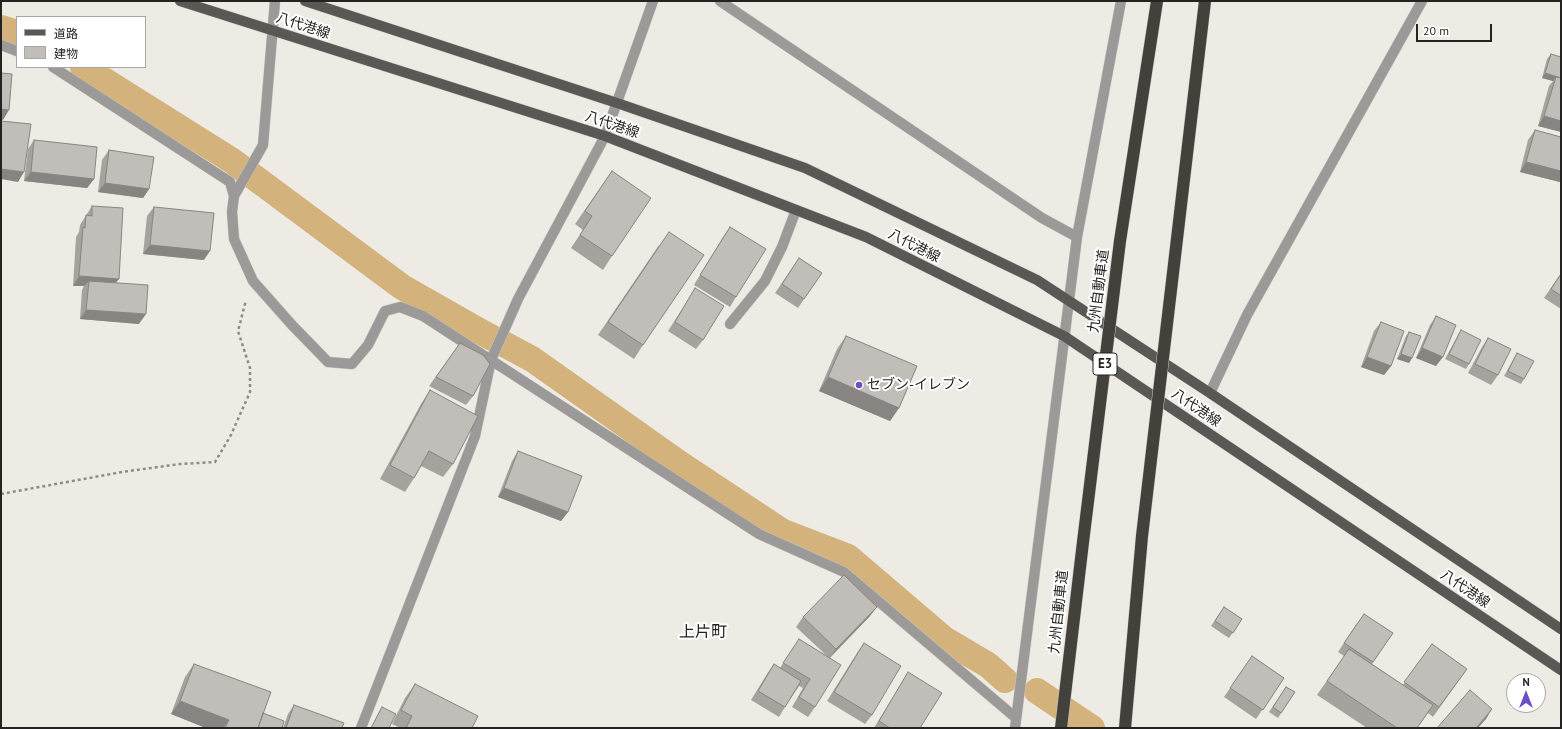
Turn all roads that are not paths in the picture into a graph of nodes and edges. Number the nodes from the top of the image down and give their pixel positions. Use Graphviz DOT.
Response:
graph roads {
  1 [pos="180,1"];
  2 [pos="275,1"];
  3 [pos="305,1"];
  4 [pos="653,1"];
  5 [pos="720,1"];
  6 [pos="1121,1"];
  7 [pos="1157,1"];
  8 [pos="1205,1"];
  9 [pos="1422,1"];
  10 [pos="273,30"];
  11 [pos="1,45"];
  12 [pos="16,51"];
  13 [pos="55,68"];
  14 [pos="617,103"];
  15 [pos="605,136"];
  16 [pos="235,195"];
  17 [pos="796,210"];
  18 [pos="1077,237"];
  19 [pos="1068,300"];
  20 [pos="730,324"];
  21 [pos="1064,336"];
  22 [pos="491,360"];
  23 [pos="1210,393"];
  24 [pos="1561,629"];
  25 [pos="1561,670"];
  26 [pos="1016,723"];
  27 [pos="361,728"];
  28 [pos="1061,728"];
  29 [pos="1125,728"];
  1 -- 10 [label="main road, 八代港線"];
  2 -- 10 [label="street"];
  3 -- 14 [label="main road, 八代港線"];
  4 -- 14 [label="street"];
  5 -- 18 [label="street"];
  6 -- 18 [label="street"];
  7 -- 28 [label="highway, 九州自動車道 / E3, bridge"];
  8 -- 29 [label="highway, bridge"];
  9 -- 23 [label="street"];
  10 -- 15 [label="main road, 八代港線"];
  10 -- 16 [label="street"];
  11 -- 12 [label="street"];
  13 -- 16 [label="street"];
  14 -- 15 [label="street"];
  14 -- 19 [label="main road, 八代港線"];
  15 -- 17 [label="main road, 八代港線"];
  15 -- 22 [label="street"];
  16 -- 22 [label="street"];
  17 -- 20 [label="street"];
  17 -- 21 [label="main road, 八代港線"];
  18 -- 19 [label="street"];
  19 -- 21 [label="street"];
  19 -- 23 [label="main road, 八代港線"];
  21 -- 25 [label="main road, 八代港線"];
  21 -- 26 [label="street"];
  22 -- 26 [label="street"];
  22 -- 27 [label="street"];
  23 -- 24 [label="main road, 八代港線"];
}
